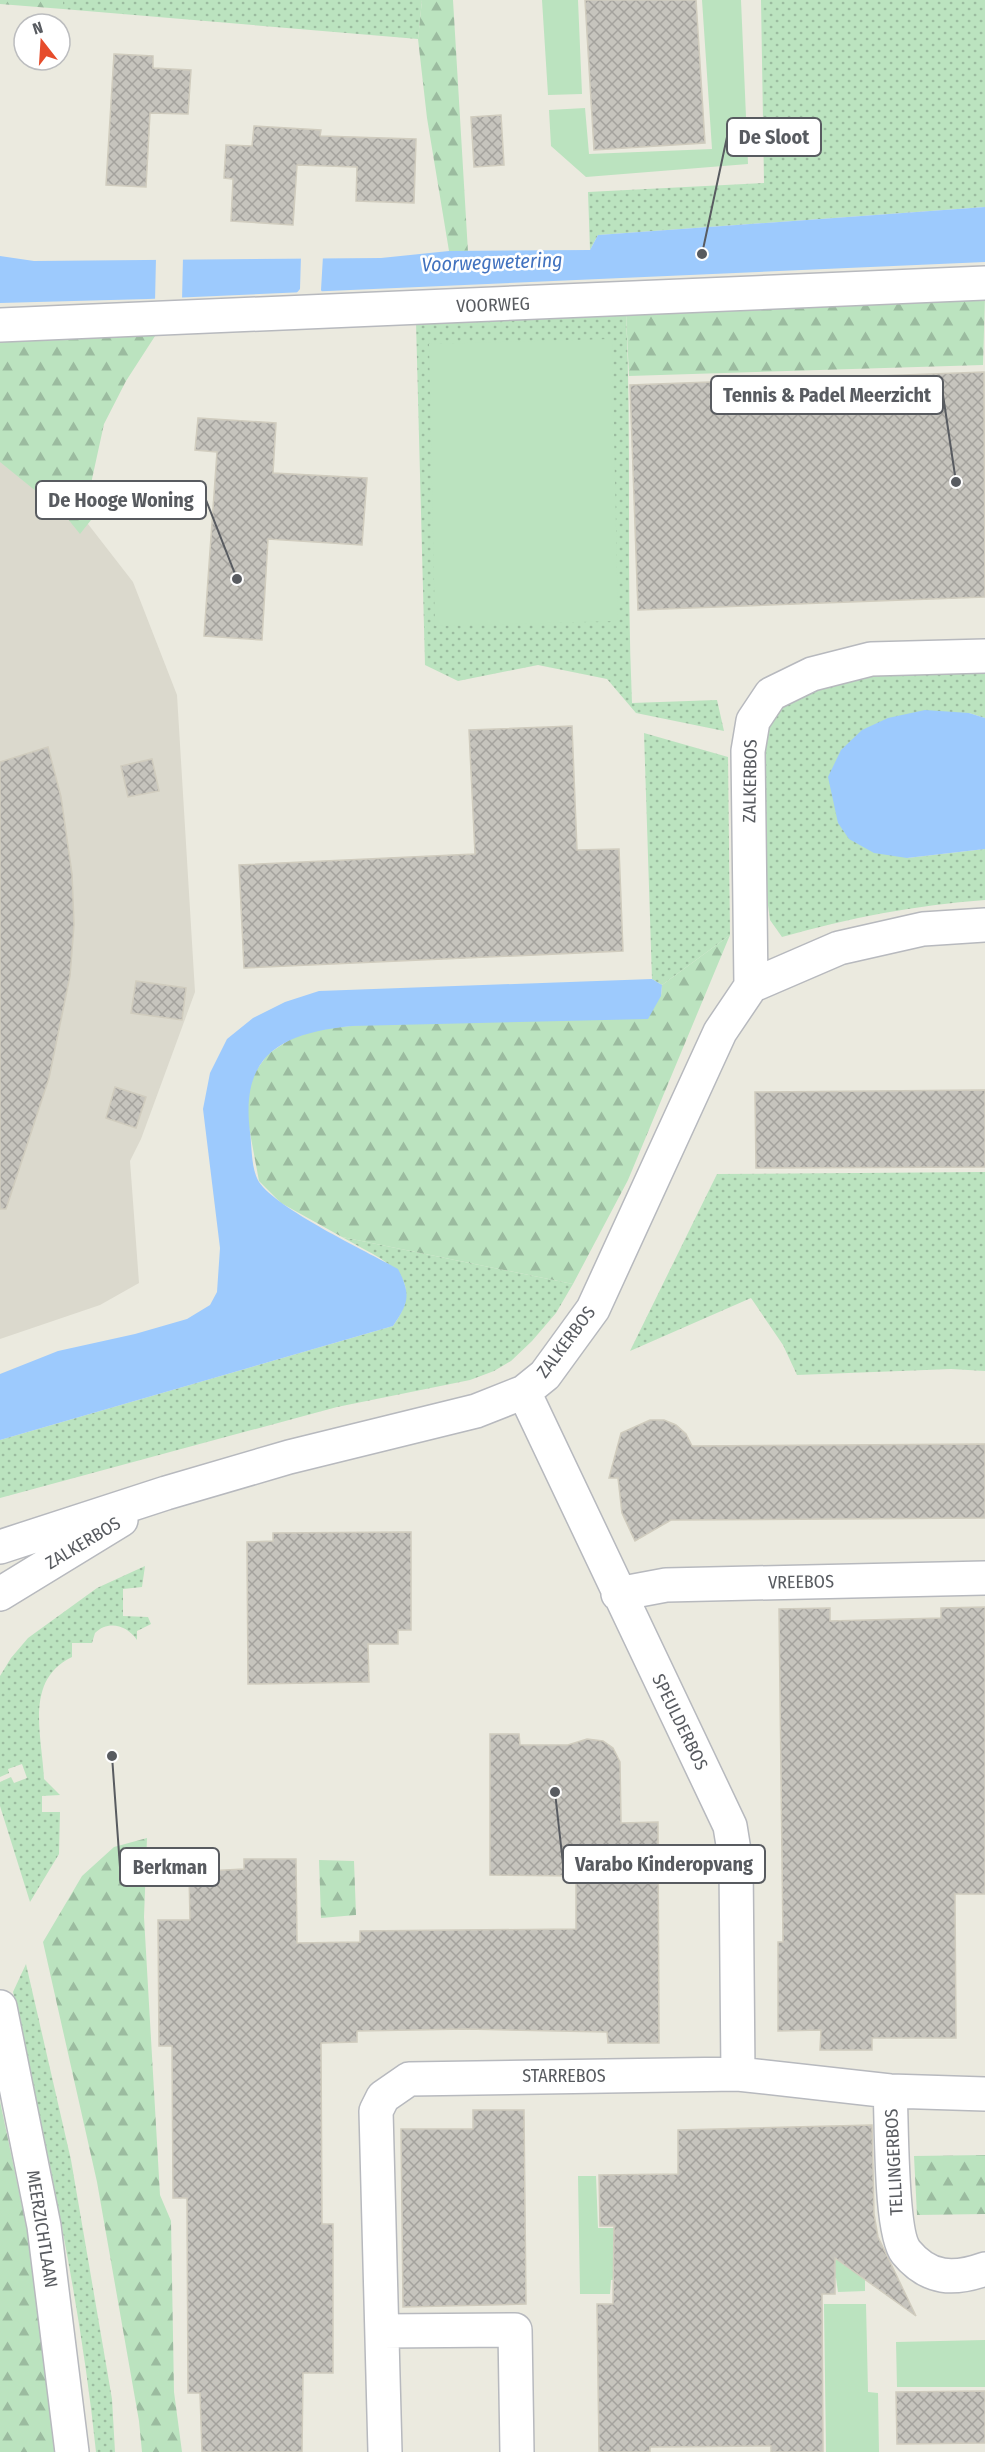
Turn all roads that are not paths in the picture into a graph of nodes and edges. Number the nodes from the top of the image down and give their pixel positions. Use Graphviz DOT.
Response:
graph roads {
  1 [pos="985,283"];
  2 [pos="0,325"];
  3 [pos="985,656"];
  4 [pos="985,926"];
  5 [pos="751,986"];
  6 [pos="524,1392"];
  7 [pos="166,1492"];
  8 [pos="0,1546"];
  9 [pos="985,1578"];
  10 [pos="0,1594"];
  11 [pos="618,1594"];
  12 [pos="0,2007"];
  13 [pos="738,2074"];
  14 [pos="890,2091"];
  15 [pos="985,2094"];
  16 [pos="985,2269"];
  17 [pos="382,2331"];
  18 [pos="72,2452"];
  19 [pos="386,2452"];
  20 [pos="517,2452"];
  1 -- 2 [label="street, VOORWEG"];
  3 -- 5 [label="street, ZALKERBOS"];
  4 -- 5 [label="street"];
  5 -- 6 [label="street, ZALKERBOS"];
  6 -- 7 [label="street, ZALKERBOS"];
  6 -- 11 [label="street, SPEULDERBOS"];
  7 -- 8 [label="street, ZALKERBOS"];
  7 -- 10 [label="street, ZALKERBOS"];
  9 -- 11 [label="street, VREEBOS"];
  11 -- 13 [label="street, SPEULDERBOS"];
  12 -- 18 [label="street, MEERZICHTLAAN"];
  13 -- 14 [label="street, STARREBOS"];
  13 -- 17 [label="street, STARREBOS"];
  14 -- 15 [label="street, STARREBOS"];
  14 -- 16 [label="street, TELLINGERBOS"];
  17 -- 19 [label="street, STARREBOS"];
  17 -- 20 [label="street"];
}
